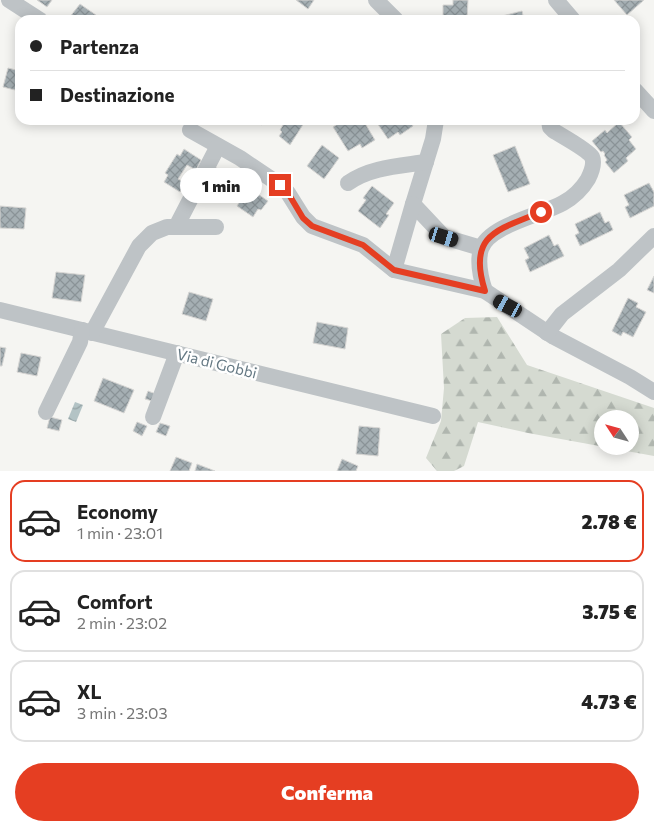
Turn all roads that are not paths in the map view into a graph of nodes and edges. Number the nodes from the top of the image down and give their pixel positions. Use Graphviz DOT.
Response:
graph roads {
  1 [pos="9,0"];
  2 [pos="376,0"];
  3 [pos="556,0"];
  4 [pos="32,15"];
  5 [pos="391,15"];
  6 [pos="569,15"];
  7 [pos="640,96"];
  8 [pos="654,111"];
  9 [pos="435,125"];
  10 [pos="551,125"];
  11 [pos="190,130"];
  12 [pos="218,146"];
  13 [pos="426,162"];
  14 [pos="348,183"];
  15 [pos="413,204"];
  16 [pos="176,227"];
  17 [pos="216,227"];
  18 [pos="654,236"];
  19 [pos="481,248"];
  20 [pos="394,270"];
  21 [pos="485,291"];
  22 [pos="0,310"];
  23 [pos="87,332"];
  24 [pos="547,333"];
  25 [pos="177,354"];
  26 [pos="654,392"];
  27 [pos="46,412"];
  28 [pos="433,416"];
  29 [pos="153,417"];
  1 -- 4 [label="street"];
  2 -- 5 [label="street"];
  3 -- 6 [label="street"];
  7 -- 8 [label="street"];
  9 -- 13 [label="street"];
  10 -- 19 [label="street"];
  11 -- 12 [label="street"];
  12 -- 16 [label="street"];
  12 -- 20 [label="street"];
  13 -- 14 [label="street"];
  13 -- 15 [label="street"];
  15 -- 19 [label="street"];
  15 -- 20 [label="street"];
  16 -- 17 [label="street"];
  16 -- 23 [label="street"];
  18 -- 24 [label="street"];
  19 -- 21 [label="street"];
  20 -- 21 [label="street"];
  21 -- 24 [label="street"];
  22 -- 23 [label="street, Via di Gobbi"];
  23 -- 25 [label="street, Via di Gobbi"];
  23 -- 27 [label="street"];
  24 -- 26 [label="street"];
  25 -- 28 [label="street, Via di Gobbi"];
  25 -- 29 [label="street"];
}
